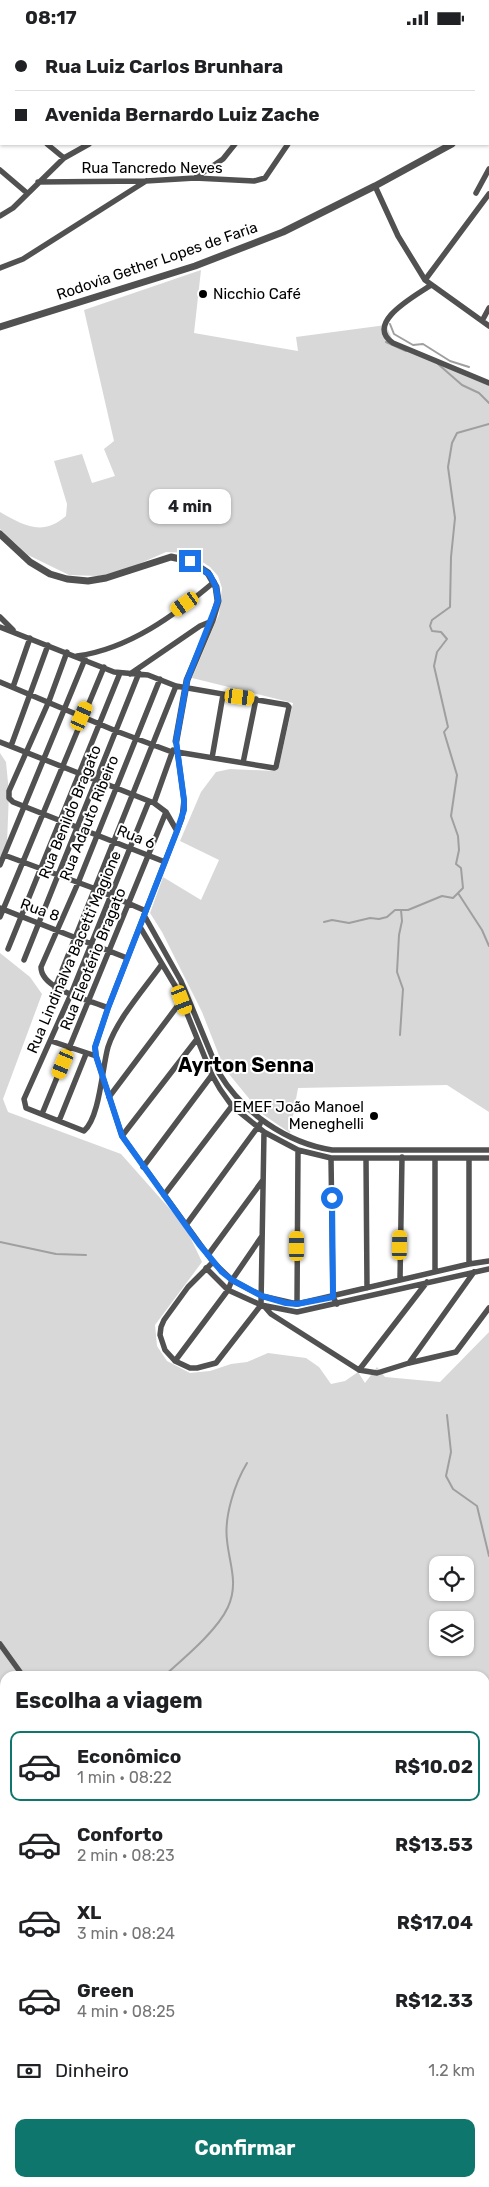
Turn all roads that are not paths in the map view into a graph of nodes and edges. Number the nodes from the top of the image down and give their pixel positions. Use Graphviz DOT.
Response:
graph roads {
  1 [pos="49,145"];
  2 [pos="87,145"];
  3 [pos="234,145"];
  4 [pos="287,145"];
  5 [pos="450,145"];
  6 [pos="64,158"];
  7 [pos="489,169"];
  8 [pos="0,170"];
  9 [pos="195,178"];
  10 [pos="146,181"];
  11 [pos="38,182"];
  12 [pos="375,186"];
  13 [pos="27,193"];
  14 [pos="476,193"];
  15 [pos="489,194"];
  16 [pos="0,215"];
  17 [pos="0,268"];
  18 [pos="425,280"];
  19 [pos="431,285"];
  20 [pos="489,308"];
  21 [pos="482,321"];
  22 [pos="489,326"];
  23 [pos="0,327"];
  24 [pos="489,383"];
  25 [pos="0,534"];
  26 [pos="214,582"];
  27 [pos="0,617"];
  28 [pos="212,621"];
  29 [pos="0,627"];
  30 [pos="14,632"];
  31 [pos="30,638"];
  32 [pos="48,645"];
  33 [pos="67,652"];
  34 [pos="77,656"];
  35 [pos="85,659"];
  36 [pos="104,667"];
  37 [pos="120,673"];
  38 [pos="139,673"];
  39 [pos="130,674"];
  40 [pos="160,679"];
  41 [pos="0,682"];
  42 [pos="176,686"];
  43 [pos="13,687"];
  44 [pos="186,688"];
  45 [pos="30,693"];
  46 [pos="223,695"];
  47 [pos="256,699"];
  48 [pos="49,701"];
  49 [pos="65,708"];
  50 [pos="82,716"];
  51 [pos="99,724"];
  52 [pos="116,731"];
  53 [pos="135,738"];
  54 [pos="176,741"];
  55 [pos="0,742"];
  56 [pos="152,745"];
  57 [pos="12,747"];
  58 [pos="27,752"];
  59 [pos="175,752"];
  60 [pos="212,758"];
  61 [pos="46,759"];
  62 [pos="243,763"];
  63 [pos="62,766"];
  64 [pos="79,773"];
  65 [pos="97,780"];
  66 [pos="115,787"];
  67 [pos="132,794"];
  68 [pos="152,802"];
  69 [pos="25,807"];
  70 [pos="166,812"];
  71 [pos="43,814"];
  72 [pos="61,821"];
  73 [pos="78,827"];
  74 [pos="177,831"];
  75 [pos="96,835"];
  76 [pos="113,840"];
  77 [pos="131,848"];
  78 [pos="4,855"];
  79 [pos="149,855"];
  80 [pos="24,861"];
  81 [pos="165,862"];
  82 [pos="0,865"];
  83 [pos="41,868"];
  84 [pos="59,875"];
  85 [pos="78,883"];
  86 [pos="94,888"];
  87 [pos="111,896"];
  88 [pos="130,903"];
  89 [pos="2,909"];
  90 [pos="145,913"];
  91 [pos="0,917"];
  92 [pos="21,917"];
  93 [pos="39,924"];
  94 [pos="140,927"];
  95 [pos="57,930"];
  96 [pos="75,937"];
  97 [pos="92,944"];
  98 [pos="8,949"];
  99 [pos="109,951"];
  100 [pos="127,958"];
  101 [pos="24,960"];
  102 [pos="162,964"];
  103 [pos="54,988"];
  104 [pos="71,994"];
  105 [pos="89,1000"];
  106 [pos="182,1000"];
  107 [pos="108,1008"];
  108 [pos="197,1039"];
  109 [pos="51,1041"];
  110 [pos="70,1048"];
  111 [pos="86,1054"];
  112 [pos="96,1056"];
  113 [pos="102,1073"];
  114 [pos="212,1075"];
  115 [pos="109,1097"];
  116 [pos="232,1106"];
  117 [pos="42,1114"];
  118 [pos="263,1120"];
  119 [pos="59,1121"];
  120 [pos="258,1127"];
  121 [pos="264,1132"];
  122 [pos="122,1136"];
  123 [pos="298,1150"];
  124 [pos="489,1150"];
  125 [pos="402,1157"];
  126 [pos="331,1158"];
  127 [pos="366,1158"];
  128 [pos="435,1158"];
  129 [pos="468,1158"];
  130 [pos="489,1158"];
  131 [pos="142,1167"];
  132 [pos="263,1180"];
  133 [pos="164,1195"];
  134 [pos="186,1225"];
  135 [pos="262,1236"];
  136 [pos="208,1255"];
  137 [pos="489,1261"];
  138 [pos="213,1262"];
  139 [pos="469,1264"];
  140 [pos="206,1268"];
  141 [pos="489,1269"];
  142 [pos="435,1272"];
  143 [pos="474,1272"];
  144 [pos="427,1278"];
  145 [pos="232,1280"];
  146 [pos="400,1280"];
  147 [pos="367,1288"];
  148 [pos="228,1289"];
  149 [pos="262,1296"];
  150 [pos="333,1297"];
  151 [pos="297,1304"];
  152 [pos="337,1304"];
  153 [pos="263,1305"];
  154 [pos="489,1309"];
  155 [pos="175,1361"];
  156 [pos="409,1363"];
  157 [pos="359,1370"];
  158 [pos="0,1644"];
  159 [pos="19,1671"];
  1 -- 6 [label="street"];
  2 -- 6 [label="street"];
  3 -- 9 [label="street"];
  4 -- 9 [label="street, Rua Tancredo Neves"];
  5 -- 12 [label="street, Rodovia Gether Lopes de Faria"];
  6 -- 11 [label="street"];
  7 -- 14 [label="street"];
  8 -- 13 [label="street"];
  9 -- 10 [label="street, Rua Tancredo Neves"];
  10 -- 11 [label="street, Rua Tancredo Neves"];
  10 -- 17 [label="street"];
  11 -- 13 [label="street"];
  12 -- 18 [label="street"];
  12 -- 23 [label="street, Rodovia Gether Lopes de Faria"];
  13 -- 16 [label="street"];
  15 -- 18 [label="street"];
  18 -- 19 [label="street"];
  19 -- 21 [label="street"];
  19 -- 24 [label="street"];
  20 -- 21 [label="street"];
  21 -- 22 [label="street"];
  25 -- 26 [label="street"];
  26 -- 28 [label="street"];
  26 -- 34 [label="street"];
  27 -- 30 [label="street"];
  28 -- 39 [label="street"];
  28 -- 44 [label="street"];
  29 -- 30 [label="street"];
  30 -- 31 [label="street"];
  31 -- 32 [label="street"];
  31 -- 43 [label="street"];
  32 -- 33 [label="street"];
  32 -- 45 [label="street"];
  33 -- 34 [label="street"];
  33 -- 48 [label="street"];
  34 -- 35 [label="street"];
  35 -- 36 [label="street"];
  35 -- 49 [label="street"];
  36 -- 37 [label="street"];
  36 -- 50 [label="street"];
  37 -- 39 [label="street"];
  37 -- 51 [label="street"];
  38 -- 39 [label="street"];
  38 -- 40 [label="street"];
  38 -- 52 [label="street, Rua Benildo Bragato"];
  40 -- 42 [label="street"];
  40 -- 53 [label="street, Rua Adauto Ribeiro"];
  41 -- 43 [label="street"];
  42 -- 44 [label="street"];
  42 -- 56 [label="street"];
  43 -- 45 [label="street"];
  44 -- 46 [label="street"];
  44 -- 54 [label="street"];
  45 -- 48 [label="street"];
  45 -- 57 [label="street"];
  46 -- 47 [label="street"];
  46 -- 60 [label="street"];
  47 -- 62 [label="street"];
  47 -- 62 [label="street"];
  48 -- 49 [label="street"];
  48 -- 58 [label="street"];
  49 -- 50 [label="street"];
  49 -- 61 [label="street"];
  50 -- 51 [label="street"];
  50 -- 63 [label="street"];
  51 -- 52 [label="street"];
  51 -- 64 [label="street"];
  52 -- 53 [label="street"];
  52 -- 65 [label="street, Rua Benildo Bragato"];
  53 -- 56 [label="street"];
  53 -- 66 [label="street, Rua Adauto Ribeiro"];
  54 -- 59 [label="street, Rua Lindinalva Bacetti Magione"];
  55 -- 57 [label="street"];
  56 -- 59 [label="street"];
  56 -- 67 [label="street"];
  57 -- 58 [label="street"];
  58 -- 61 [label="street"];
  58 -- 69 [label="street, Rua 6"];
  59 -- 60 [label="street"];
  59 -- 68 [label="street, Rua Lindinalva Bacetti Magione"];
  59 -- 74 [label="street"];
  60 -- 62 [label="street"];
  61 -- 63 [label="street"];
  61 -- 69 [label="street"];
  63 -- 64 [label="street"];
  63 -- 71 [label="street"];
  64 -- 65 [label="street"];
  64 -- 72 [label="street"];
  65 -- 66 [label="street"];
  65 -- 73 [label="street, Rua Benildo Bragato"];
  66 -- 67 [label="street"];
  66 -- 75 [label="street, Rua Adauto Ribeiro"];
  67 -- 68 [label="street"];
  67 -- 76 [label="street"];
  68 -- 70 [label="street"];
  68 -- 77 [label="street, Rua Lindinalva Bacetti Magione"];
  69 -- 71 [label="street, Rua 6"];
  69 -- 78 [label="street"];
  70 -- 74 [label="street"];
  70 -- 79 [label="street, Rua Eleotério Bragato"];
  71 -- 72 [label="street, Rua 6"];
  71 -- 80 [label="street"];
  72 -- 73 [label="street, Rua 6"];
  72 -- 83 [label="street"];
  73 -- 75 [label="street, Rua 6"];
  73 -- 84 [label="street, Rua Benildo Bragato"];
  74 -- 81 [label="street"];
  75 -- 76 [label="street, Rua 6"];
  75 -- 85 [label="street, Rua Adauto Ribeiro"];
  76 -- 77 [label="street, Rua 6"];
  76 -- 86 [label="street"];
  77 -- 79 [label="street, Rua 6"];
  77 -- 87 [label="street, Rua Lindinalva Bacetti Magione"];
  78 -- 80 [label="street"];
  78 -- 82 [label="street"];
  79 -- 81 [label="street, Rua 6"];
  79 -- 88 [label="street, Rua Eleotério Bragato"];
  80 -- 83 [label="street"];
  80 -- 89 [label="street"];
  81 -- 90 [label="street"];
  83 -- 84 [label="street"];
  83 -- 92 [label="street"];
  84 -- 85 [label="street"];
  84 -- 93 [label="street, Rua Benildo Bragato"];
  85 -- 86 [label="street"];
  85 -- 95 [label="street, Rua Adauto Ribeiro"];
  86 -- 87 [label="street"];
  86 -- 96 [label="street"];
  87 -- 88 [label="street"];
  87 -- 97 [label="street, Rua Lindinalva Bacetti Magione"];
  88 -- 90 [label="street"];
  88 -- 99 [label="street, Rua Eleotério Bragato"];
  89 -- 91 [label="street"];
  89 -- 92 [label="street, Rua 8"];
  90 -- 94 [label="street"];
  90 -- 118 [label="street"];
  92 -- 93 [label="street, Rua 8"];
  92 -- 98 [label="street"];
  93 -- 95 [label="street, Rua 8"];
  93 -- 101 [label="street, Rua Benildo Bragato"];
  94 -- 100 [label="street"];
  94 -- 102 [label="street"];
  95 -- 96 [label="street, Rua 8"];
  95 -- 103 [label="street, Rua Adauto Ribeiro"];
  96 -- 97 [label="street, Rua 8"];
  96 -- 103 [label="street"];
  97 -- 99 [label="street, Rua 8"];
  97 -- 104 [label="street, Rua Lindinalva Bacetti Magione"];
  99 -- 100 [label="street, Rua 8"];
  99 -- 105 [label="street, Rua Eleotério Bragato"];
  100 -- 107 [label="street"];
  102 -- 106 [label="street"];
  102 -- 113 [label="street"];
  103 -- 104 [label="street"];
  104 -- 105 [label="street"];
  104 -- 109 [label="street, Rua Lindinalva Bacetti Magione"];
  105 -- 107 [label="street"];
  105 -- 110 [label="street, Rua Eleotério Bragato"];
  106 -- 108 [label="street"];
  106 -- 115 [label="street"];
  107 -- 112 [label="street"];
  108 -- 114 [label="street"];
  108 -- 122 [label="street"];
  109 -- 110 [label="street"];
  109 -- 117 [label="street, Rua Lindinalva Bacetti Magione"];
  110 -- 111 [label="street"];
  110 -- 117 [label="street, Rua Eleotério Bragato"];
  111 -- 112 [label="street"];
  111 -- 119 [label="street"];
  112 -- 113 [label="street"];
  113 -- 115 [label="street"];
  113 -- 119 [label="street"];
  114 -- 116 [label="street"];
  114 -- 131 [label="street"];
  115 -- 122 [label="street"];
  116 -- 120 [label="street"];
  116 -- 133 [label="street"];
  117 -- 119 [label="street"];
  118 -- 120 [label="street"];
  118 -- 124 [label="street"];
  120 -- 121 [label="street"];
  120 -- 134 [label="street"];
  121 -- 123 [label="street"];
  121 -- 132 [label="street"];
  122 -- 131 [label="street"];
  123 -- 126 [label="street"];
  123 -- 151 [label="street"];
  125 -- 127 [label="street"];
  125 -- 128 [label="street"];
  125 -- 146 [label="street"];
  126 -- 127 [label="street"];
  126 -- 150 [label="street"];
  127 -- 147 [label="street"];
  128 -- 129 [label="street"];
  128 -- 142 [label="street"];
  129 -- 130 [label="street"];
  129 -- 139 [label="street"];
  131 -- 133 [label="street"];
  132 -- 135 [label="street"];
  132 -- 136 [label="street"];
  133 -- 134 [label="street"];
  134 -- 136 [label="street"];
  135 -- 145 [label="street"];
  135 -- 149 [label="street"];
  136 -- 138 [label="street"];
  137 -- 139 [label="street"];
  138 -- 140 [label="street"];
  138 -- 145 [label="street"];
  139 -- 142 [label="street"];
  140 -- 148 [label="street"];
  140 -- 155 [label="street"];
  141 -- 143 [label="street"];
  142 -- 144 [label="street"];
  143 -- 144 [label="street"];
  143 -- 156 [label="street"];
  144 -- 146 [label="street"];
  144 -- 152 [label="street"];
  144 -- 157 [label="street"];
  145 -- 148 [label="street"];
  145 -- 149 [label="street"];
  146 -- 147 [label="street"];
  147 -- 150 [label="street"];
  148 -- 153 [label="street"];
  148 -- 155 [label="street"];
  149 -- 151 [label="street"];
  149 -- 153 [label="street"];
  150 -- 151 [label="street"];
  150 -- 152 [label="street"];
  152 -- 153 [label="street"];
  153 -- 155 [label="street"];
  153 -- 157 [label="street"];
  154 -- 156 [label="street"];
  156 -- 157 [label="street"];
  158 -- 159 [label="street"];
}
